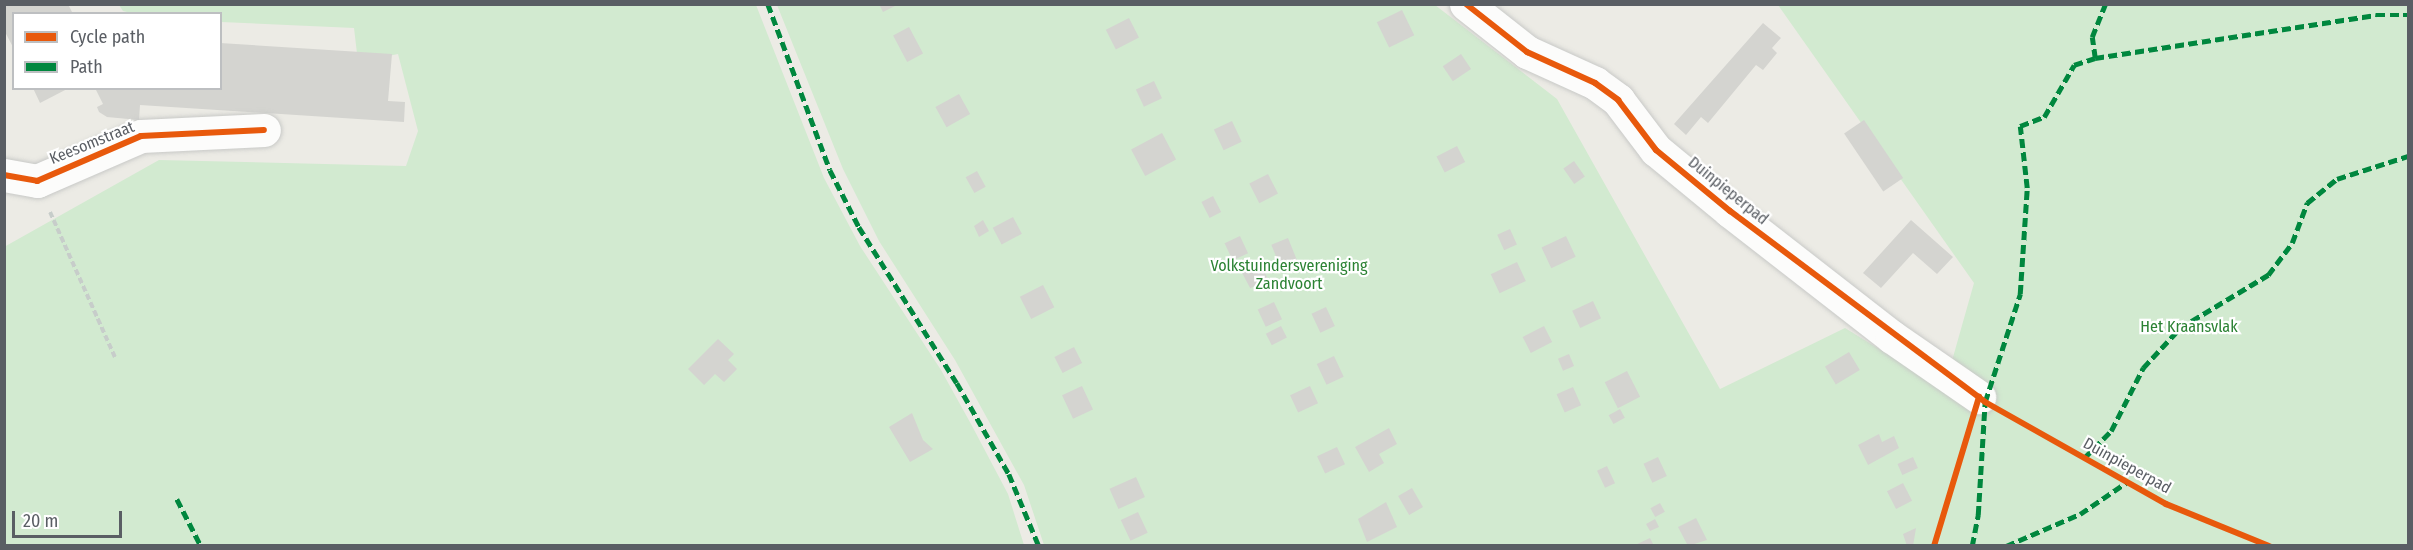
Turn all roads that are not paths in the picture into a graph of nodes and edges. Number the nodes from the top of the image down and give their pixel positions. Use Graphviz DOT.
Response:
graph roads {
  1 [pos="1466,4"];
  2 [pos="264,130"];
  3 [pos="4,175"];
  4 [pos="1979,397"];
  1 -- 4 [label="street, Duinpieperpad"];
  2 -- 3 [label="street, Keesomstraat"];
}
